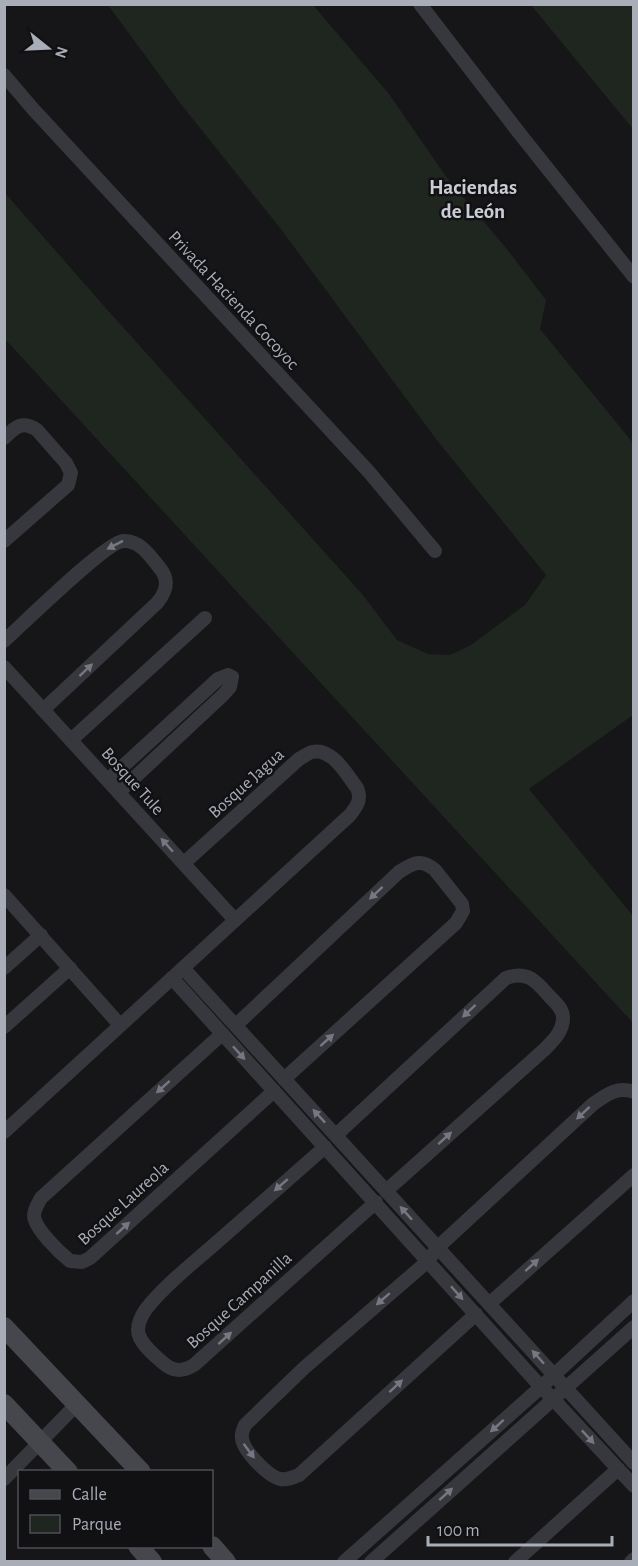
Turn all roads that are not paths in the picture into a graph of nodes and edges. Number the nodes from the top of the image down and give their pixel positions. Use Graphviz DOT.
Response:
graph roads {
  1 [pos="420,4"];
  2 [pos="4,75"];
  3 [pos="633,277"];
  4 [pos="4,438"];
  5 [pos="4,541"];
  6 [pos="435,551"];
  7 [pos="205,618"];
  8 [pos="4,641"];
  9 [pos="4,667"];
  10 [pos="43,710"];
  11 [pos="71,740"];
  12 [pos="108,780"];
  13 [pos="119,792"];
  14 [pos="184,863"];
  15 [pos="5,898"];
  16 [pos="235,920"];
  17 [pos="41,935"];
  18 [pos="4,968"];
  19 [pos="70,968"];
  20 [pos="183,968"];
  21 [pos="172,978"];
  22 [pos="120,1025"];
  23 [pos="236,1025"];
  24 [pos="4,1027"];
  25 [pos="222,1034"];
  26 [pos="284,1079"];
  27 [pos="274,1091"];
  28 [pos="633,1092"];
  29 [pos="4,1132"];
  30 [pos="336,1135"];
  31 [pos="326,1147"];
  32 [pos="633,1175"];
  33 [pos="386,1191"];
  34 [pos="376,1202"];
  35 [pos="437,1248"];
  36 [pos="428,1261"];
  37 [pos="633,1301"];
  38 [pos="489,1304"];
  39 [pos="476,1314"];
  40 [pos="4,1327"];
  41 [pos="633,1327"];
  42 [pos="553,1375"];
  43 [pos="541,1387"];
  44 [pos="567,1388"];
  45 [pos="553,1399"];
  46 [pos="4,1404"];
  47 [pos="77,1404"];
  48 [pos="40,1441"];
  49 [pos="633,1461"];
  50 [pos="618,1469"];
  51 [pos="66,1470"];
  52 [pos="139,1470"];
  53 [pos="4,1479"];
  54 [pos="633,1486"];
  55 [pos="213,1547"];
  56 [pos="140,1548"];
  57 [pos="152,1562"];
  58 [pos="226,1562"];
  59 [pos="344,1562"];
  60 [pos="371,1562"];
  61 [pos="515,1562"];
  1 -- 3 [label="street"];
  2 -- 6 [label="street, Privada Hacienda Cocoyoc"];
  4 -- 5 [label="street"];
  7 -- 11 [label="street"];
  10 -- 8 [label="street, one-way"];
  9 -- 10 [label="street, Bosque Tule"];
  10 -- 11 [label="street, Bosque Tule"];
  11 -- 12 [label="street, Bosque Tule"];
  12 -- 13 [label="street, Bosque Tule"];
  12 -- 13 [label="street"];
  14 -- 13 [label="street, Bosque Tule, one-way"];
  14 -- 16 [label="street, Bosque Tule"];
  14 -- 16 [label="street, Bosque Jagua"];
  15 -- 17 [label="street"];
  16 -- 20 [label="street"];
  17 -- 18 [label="street"];
  17 -- 19 [label="street"];
  19 -- 22 [label="street"];
  19 -- 24 [label="street"];
  20 -- 21 [label="street"];
  20 -- 23 [label="street"];
  21 -- 22 [label="street"];
  21 -- 25 [label="street"];
  22 -- 29 [label="street"];
  23 -- 26 [label="street"];
  26 -- 23 [label="street, one-way"];
  25 -- 27 [label="street, one-way"];
  25 -- 27 [label="street, Bosque Laureola, one-way"];
  30 -- 26 [label="street, one-way"];
  27 -- 31 [label="street"];
  28 -- 35 [label="street, one-way"];
  30 -- 33 [label="street"];
  33 -- 30 [label="street, one-way"];
  31 -- 34 [label="street"];
  31 -- 34 [label="street, Bosque Campanilla, one-way"];
  38 -- 32 [label="street, one-way"];
  35 -- 33 [label="street, one-way"];
  34 -- 36 [label="street"];
  35 -- 36 [label="street"];
  35 -- 38 [label="street"];
  36 -- 39 [label="street, one-way"];
  36 -- 39 [label="street, one-way"];
  37 -- 42 [label="street"];
  42 -- 38 [label="street, one-way"];
  39 -- 43 [label="street"];
  40 -- 47 [label="street"];
  41 -- 44 [label="street"];
  42 -- 43 [label="street"];
  42 -- 44 [label="street"];
  43 -- 45 [label="street"];
  43 -- 59 [label="street, one-way"];
  44 -- 45 [label="street"];
  44 -- 49 [label="street"];
  45 -- 50 [label="street, one-way"];
  60 -- 45 [label="street, one-way"];
  46 -- 48 [label="street"];
  47 -- 48 [label="street"];
  47 -- 52 [label="street"];
  48 -- 51 [label="street"];
  48 -- 53 [label="street"];
  50 -- 54 [label="street"];
  50 -- 61 [label="street"];
  55 -- 58 [label="street"];
  56 -- 57 [label="street"];
}
